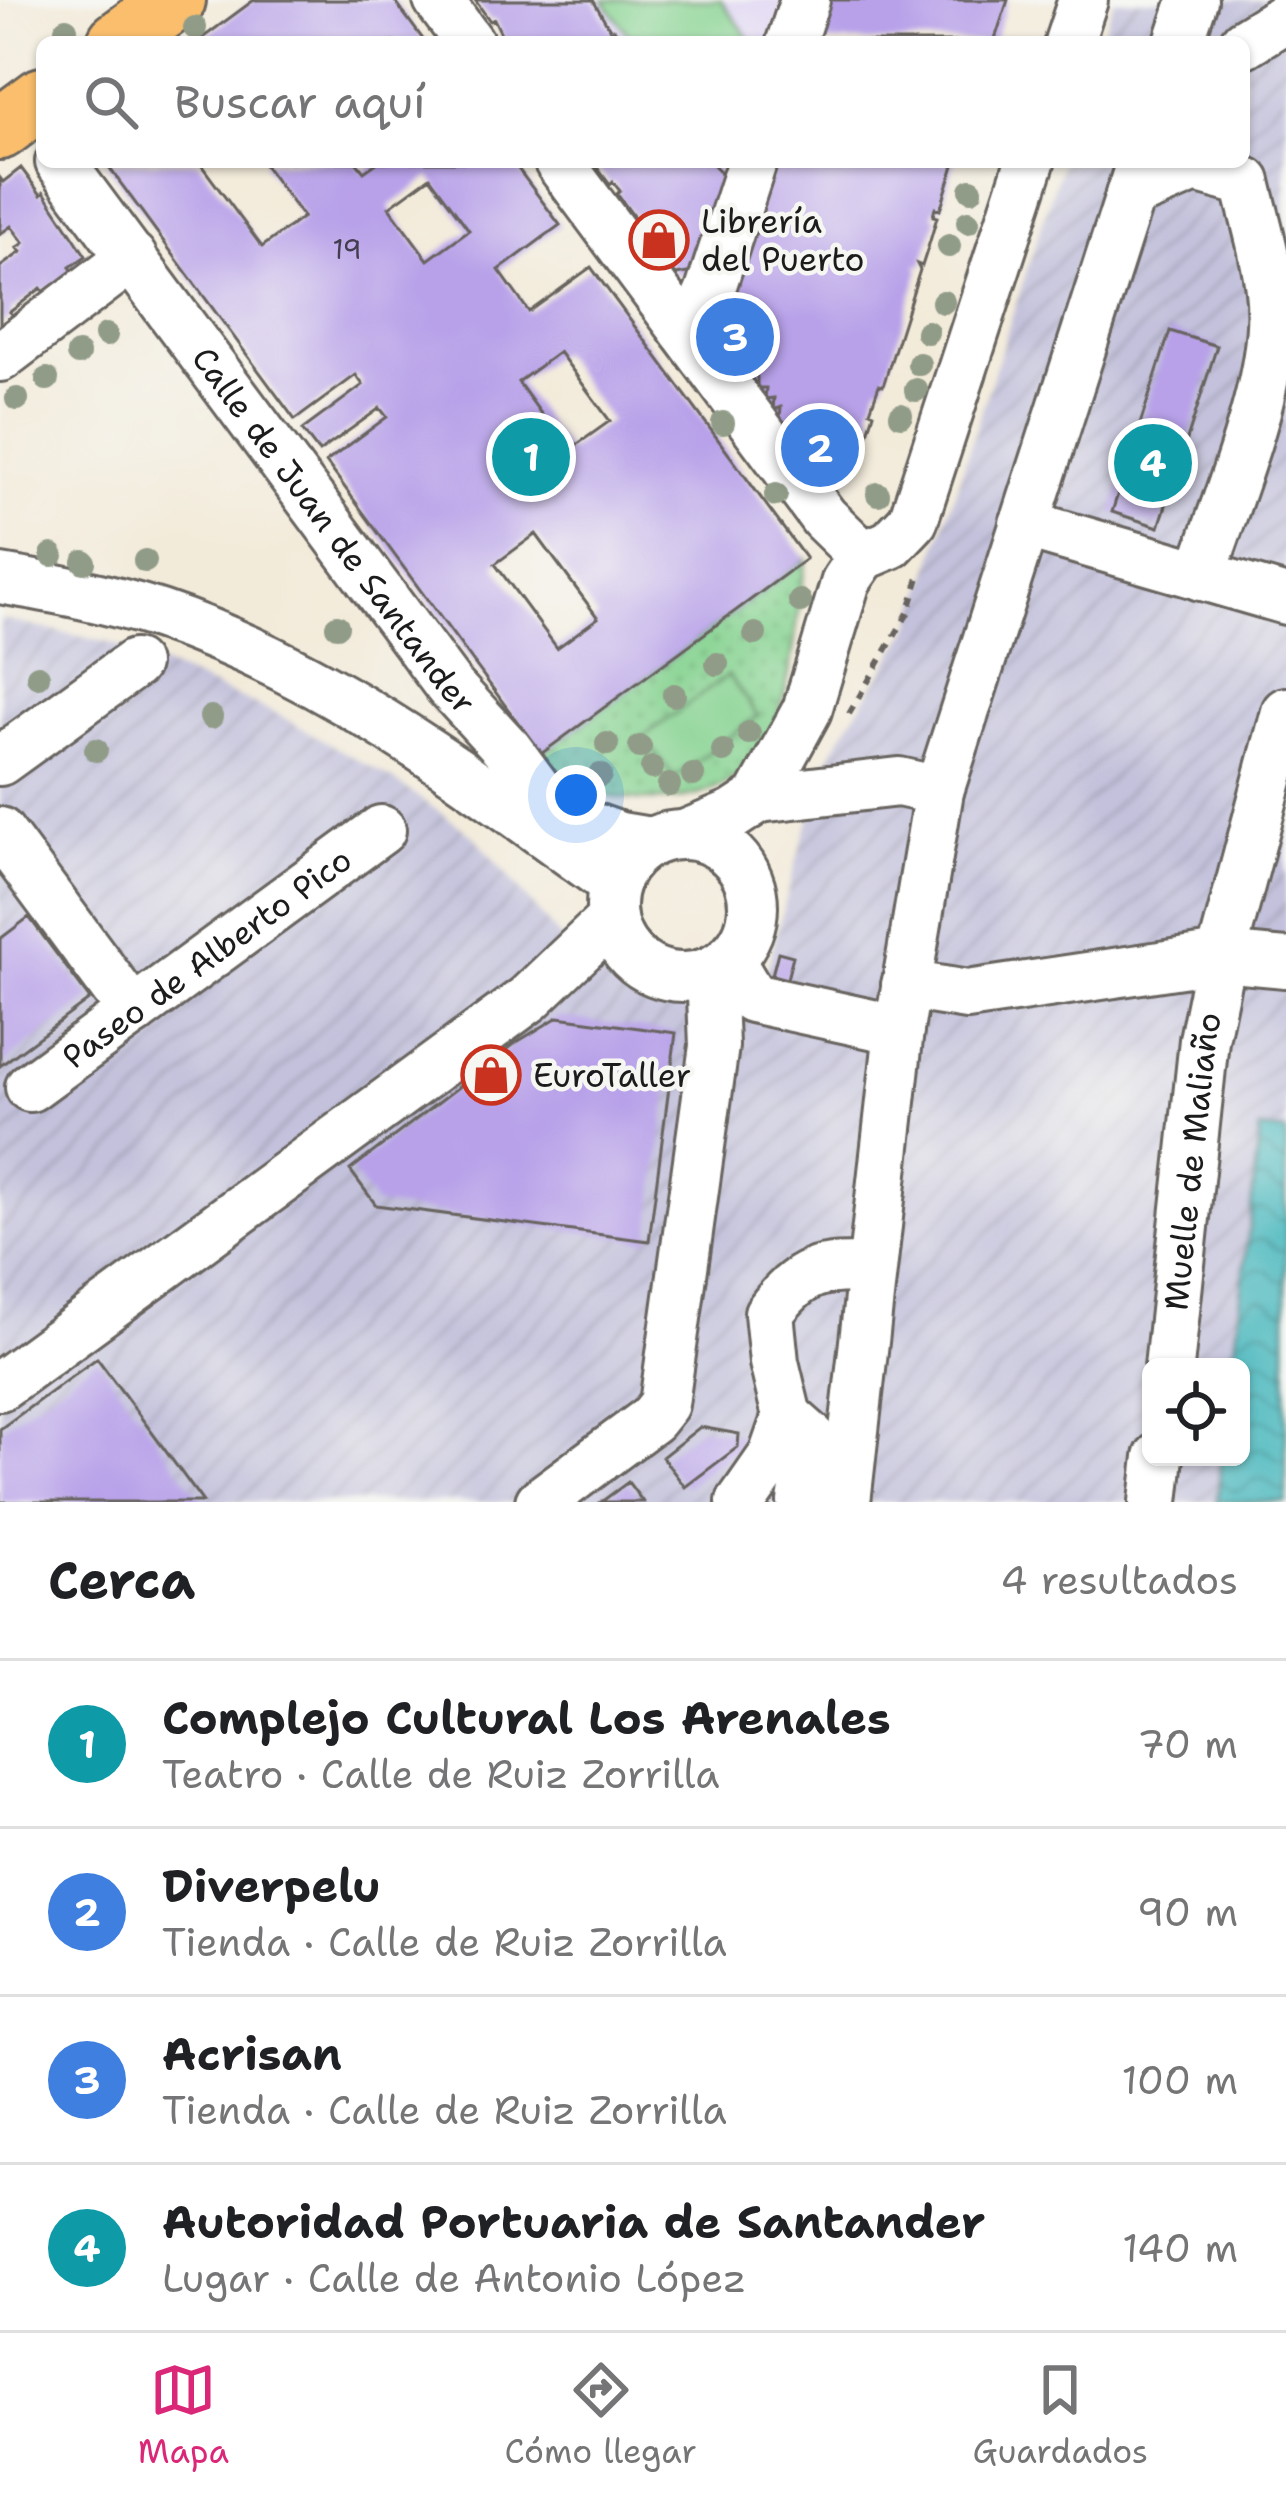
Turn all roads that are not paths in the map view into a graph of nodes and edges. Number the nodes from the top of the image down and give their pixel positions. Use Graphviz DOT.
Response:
graph roads {
  1 [pos="175,0"];
  2 [pos="438,0"];
  3 [pos="805,0"];
  4 [pos="1083,0"];
  5 [pos="1193,0"];
  6 [pos="126,36"];
  7 [pos="465,36"];
  8 [pos="793,36"];
  9 [pos="1072,36"];
  10 [pos="1181,36"];
  11 [pos="65,168"];
  12 [pos="563,168"];
  13 [pos="750,168"];
  14 [pos="1028,168"];
  15 [pos="1182,168"];
  16 [pos="1205,168"];
  17 [pos="1135,178"];
  18 [pos="132,257"];
  19 [pos="1278,294"];
  20 [pos="684,330"];
  21 [pos="0,357"];
  22 [pos="1024,524"];
  23 [pos="863,556"];
  24 [pos="1201,576"];
  25 [pos="0,579"];
  26 [pos="1286,599"];
  27 [pos="134,664"];
  28 [pos="1286,712"];
  29 [pos="0,761"];
  30 [pos="939,791"];
  31 [pos="759,798"];
  32 [pos="381,830"];
  33 [pos="0,832"];
  34 [pos="669,838"];
  35 [pos="613,901"];
  36 [pos="1221,957"];
  37 [pos="1286,963"];
  38 [pos="720,965"];
  39 [pos="643,966"];
  40 [pos="528,999"];
  41 [pos="902,1008"];
  42 [pos="133,1012"];
  43 [pos="30,1087"];
  44 [pos="871,1269"];
  45 [pos="1169,1358"];
  46 [pos="0,1386"];
  47 [pos="788,1416"];
  48 [pos="1158,1466"];
  49 [pos="540,1502"];
  50 [pos="741,1502"];
  51 [pos="802,1502"];
  52 [pos="846,1502"];
  53 [pos="1154,1502"];
  1 -- 6 [label="main road"];
  2 -- 7 [label="street"];
  3 -- 8 [label="street"];
  4 -- 9 [label="street"];
  5 -- 10 [label="street"];
  11 -- 18 [label="street, Calle de Juan de Santander"];
  12 -- 20 [label="street"];
  13 -- 20 [label="street"];
  14 -- 23 [label="street"];
  15 -- 17 [label="street"];
  16 -- 19 [label="street"];
  17 -- 22 [label="street"];
  18 -- 21 [label="street"];
  18 -- 34 [label="street, Calle de Juan de Santander"];
  19 -- 24 [label="street"];
  20 -- 23 [label="street"];
  22 -- 24 [label="street"];
  22 -- 30 [label="street"];
  23 -- 31 [label="street"];
  24 -- 26 [label="street"];
  25 -- 35 [label="street"];
  27 -- 29 [label="street"];
  28 -- 36 [label="street, Muelle de Maliaño"];
  30 -- 31 [label="street"];
  30 -- 41 [label="street"];
  31 -- 34 [label="street"];
  32 -- 42 [label="street, Paseo de Alberto Pico"];
  33 -- 42 [label="street"];
  34 -- 35 [label="street"];
  34 -- 38 [label="street"];
  35 -- 39 [label="street"];
  35 -- 40 [label="street"];
  36 -- 37 [label="street"];
  36 -- 41 [label="street"];
  36 -- 45 [label="street, Muelle de Maliaño"];
  38 -- 39 [label="street"];
  38 -- 41 [label="street"];
  38 -- 49 [label="street"];
  39 -- 40 [label="street"];
  40 -- 46 [label="street"];
  41 -- 44 [label="street"];
  42 -- 43 [label="street, Paseo de Alberto Pico"];
  44 -- 47 [label="street"];
  44 -- 52 [label="street"];
  47 -- 50 [label="street"];
  47 -- 51 [label="street"];
  48 -- 53 [label="street"];
}
